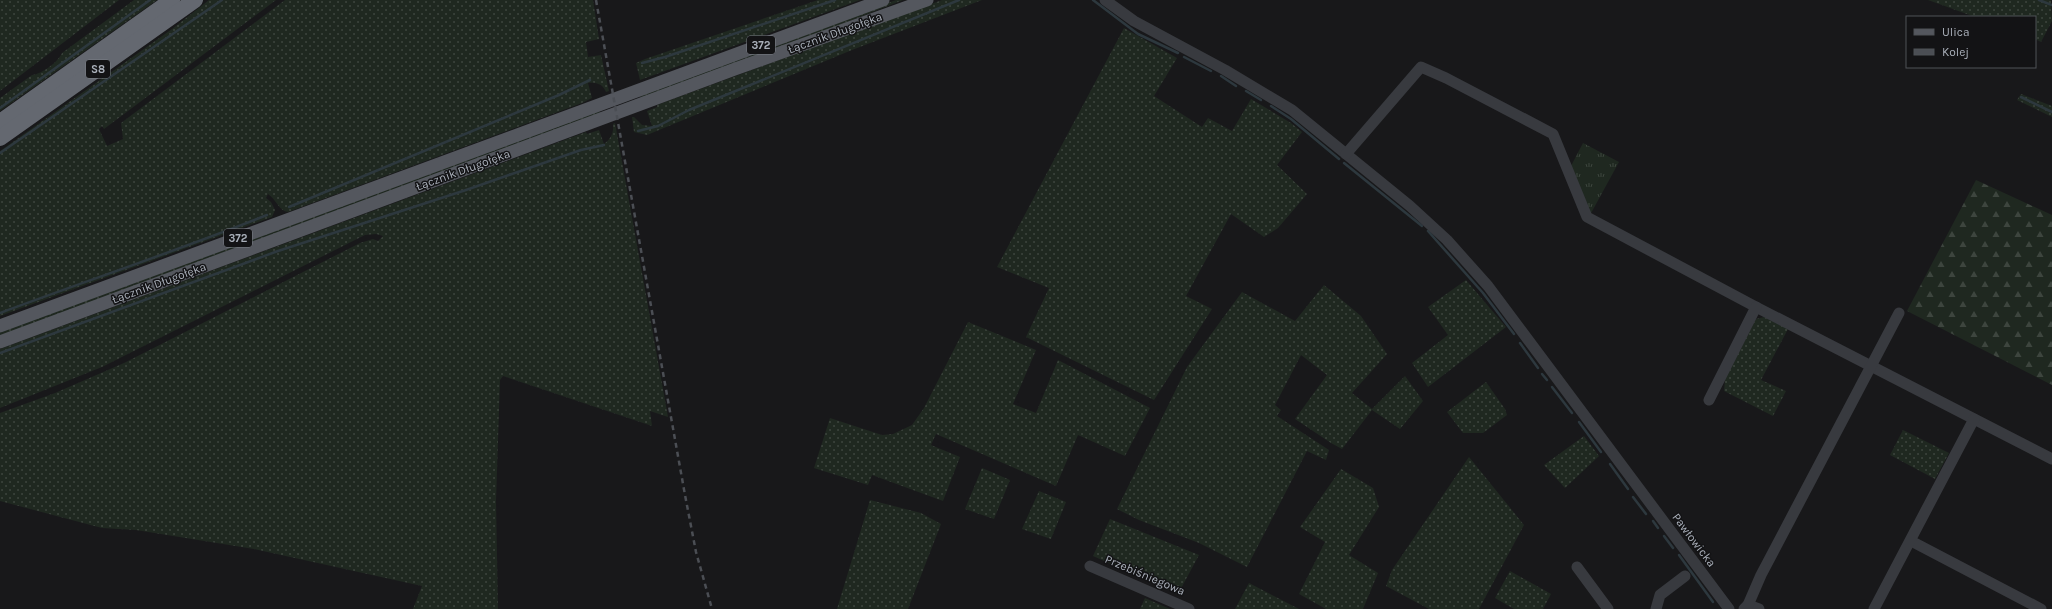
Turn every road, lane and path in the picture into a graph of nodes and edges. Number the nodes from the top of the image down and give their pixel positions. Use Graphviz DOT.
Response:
graph roads {
  1 [pos="172,0"];
  2 [pos="195,0"];
  3 [pos="883,0"];
  4 [pos="927,0"];
  5 [pos="1105,0"];
  6 [pos="0,122"];
  7 [pos="0,138"];
  8 [pos="1346,154"];
  9 [pos="1756,307"];
  10 [pos="1899,313"];
  11 [pos="0,326"];
  12 [pos="0,342"];
  13 [pos="1870,366"];
  14 [pos="1709,400"];
  15 [pos="1974,419"];
  16 [pos="2052,459"];
  17 [pos="1911,541"];
  18 [pos="1090,566"];
  19 [pos="1578,567"];
  20 [pos="1685,576"];
  21 [pos="1602,606"];
  22 [pos="1746,607"];
  23 [pos="1189,609"];
  24 [pos="1656,609"];
  25 [pos="1729,609"];
  26 [pos="1759,609"];
  27 [pos="1874,609"];
  28 [pos="2041,609"];
  1 -- 6 [label="highway, S8"];
  2 -- 7 [label="highway, S8"];
  3 -- 11 [label="main road, Łącznik Długołęka / 372"];
  4 -- 12 [label="main road, Łącznik Długołęka / 372"];
  5 -- 8 [label="street, Pawłowicka"];
  8 -- 9 [label="street"];
  8 -- 25 [label="street, Pawłowicka"];
  9 -- 13 [label="street"];
  9 -- 14 [label="street"];
  10 -- 13 [label="street"];
  13 -- 15 [label="street"];
  13 -- 22 [label="street"];
  15 -- 16 [label="street"];
  15 -- 17 [label="street"];
  17 -- 27 [label="street"];
  17 -- 28 [label="street"];
  18 -- 23 [label="street, Przebiśniegowa"];
  19 -- 21 [label="street"];
  20 -- 24 [label="street"];
  22 -- 26 [label="street"];
}
